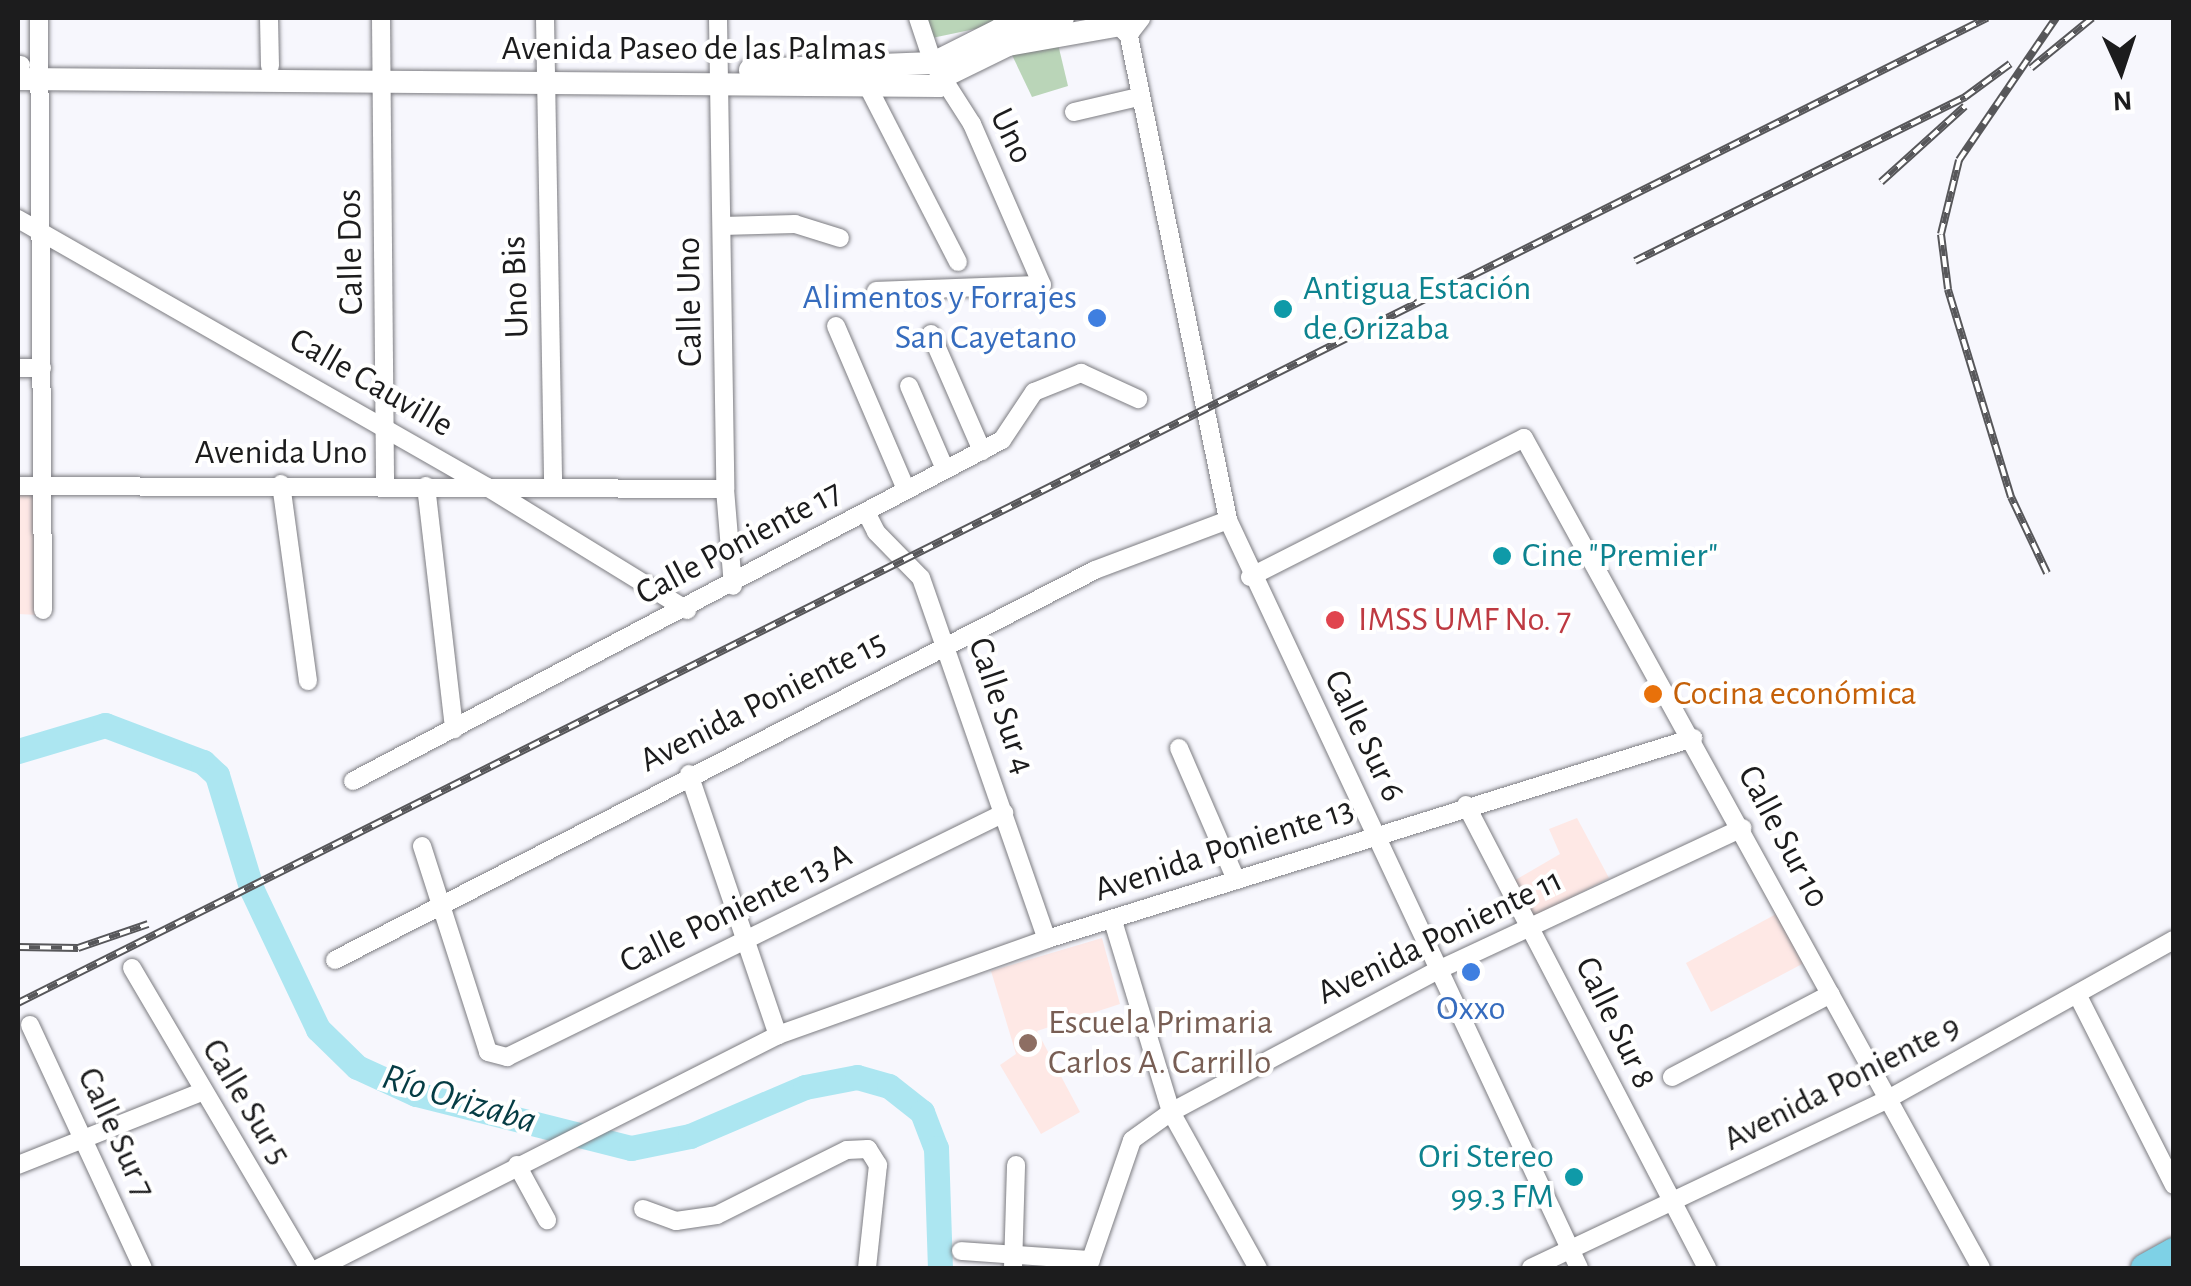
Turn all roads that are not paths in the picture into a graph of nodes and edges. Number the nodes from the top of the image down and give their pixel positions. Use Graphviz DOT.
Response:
graph roads {
  1 [pos="39,18"];
  2 [pos="269,18"];
  3 [pos="380,18"];
  4 [pos="545,18"];
  5 [pos="718,18"];
  6 [pos="918,18"];
  7 [pos="1063,18"];
  8 [pos="1124,23"];
  9 [pos="270,66"];
  10 [pos="26,69"];
  11 [pos="937,71"];
  12 [pos="382,73"];
  13 [pos="544,78"];
  14 [pos="719,78"];
  15 [pos="868,85"];
  16 [pos="1138,97"];
  17 [pos="1074,112"];
  18 [pos="18,219"];
  19 [pos="722,226"];
  20 [pos="40,232"];
  21 [pos="840,238"];
  22 [pos="958,262"];
  23 [pos="876,291"];
  24 [pos="836,326"];
  25 [pos="931,334"];
  26 [pos="18,368"];
  27 [pos="42,368"];
  28 [pos="909,386"];
  29 [pos="1138,399"];
  30 [pos="386,428"];
  31 [pos="982,451"];
  32 [pos="945,469"];
  33 [pos="281,484"];
  34 [pos="385,485"];
  35 [pos="18,486"];
  36 [pos="42,486"];
  37 [pos="426,486"];
  38 [pos="487,487"];
  39 [pos="906,487"];
  40 [pos="554,488"];
  41 [pos="725,489"];
  42 [pos="866,512"];
  43 [pos="1228,520"];
  44 [pos="1250,577"];
  45 [pos="733,586"];
  46 [pos="43,610"];
  47 [pos="687,610"];
  48 [pos="946,646"];
  49 [pos="308,682"];
  50 [pos="454,728"];
  51 [pos="1693,738"];
  52 [pos="1179,748"];
  53 [pos="689,774"];
  54 [pos="354,781"];
  55 [pos="1466,805"];
  56 [pos="1004,814"];
  57 [pos="1742,828"];
  58 [pos="1377,834"];
  59 [pos="422,846"];
  60 [pos="1236,880"];
  61 [pos="442,907"];
  62 [pos="1112,921"];
  63 [pos="1531,926"];
  64 [pos="1048,939"];
  65 [pos="2174,940"];
  66 [pos="746,942"];
  67 [pos="335,960"];
  68 [pos="132,968"];
  69 [pos="1438,970"];
  70 [pos="1831,994"];
  71 [pos="2078,996"];
  72 [pos="30,1024"];
  73 [pos="778,1034"];
  74 [pos="1672,1077"];
  75 [pos="200,1092"];
  76 [pos="1888,1099"];
  77 [pos="1170,1112"];
  78 [pos="83,1138"];
  79 [pos="1016,1164"];
  80 [pos="18,1165"];
  81 [pos="518,1165"];
  82 [pos="2174,1185"];
  83 [pos="1670,1207"];
  84 [pos="643,1209"];
  85 [pos="547,1220"];
  86 [pos="961,1251"];
  87 [pos="1570,1251"];
  88 [pos="2174,1252"];
  89 [pos="1014,1262"];
  90 [pos="1090,1264"];
  91 [pos="143,1268"];
  92 [pos="308,1268"];
  93 [pos="318,1268"];
  94 [pos="866,1268"];
  95 [pos="1258,1268"];
  96 [pos="1531,1268"];
  97 [pos="1579,1268"];
  98 [pos="1707,1268"];
  99 [pos="1981,1268"];
  100 [pos="2145,1268"];
  1 -- 10 [label="street"];
  2 -- 9 [label="street"];
  3 -- 12 [label="street, Calle Dos"];
  4 -- 13 [label="street"];
  5 -- 14 [label="street, Calle Uno"];
  6 -- 11 [label="street, Uno"];
  7 -- 11 [label="street, Avenida Paseo de las Palmas"];
  8 -- 11 [label="street, Avenida Paseo de las Palmas"];
  8 -- 16 [label="street, Calle Sur 6"];
  9 -- 10 [label="street, Avenida Paseo de las Palmas"];
  9 -- 12 [label="street, Avenida Paseo de las Palmas"];
  10 -- 12 [label="street, Avenida Paseo de las Palmas"];
  10 -- 20 [label="street"];
  11 -- 14 [label="street, Avenida Paseo de las Palmas"];
  11 -- 15 [label="street, Avenida Paseo de las Palmas"];
  11 -- 23 [label="street, Uno"];
  12 -- 13 [label="street, Avenida Paseo de las Palmas"];
  12 -- 30 [label="street, Calle Dos"];
  13 -- 14 [label="street, Avenida Paseo de las Palmas"];
  13 -- 40 [label="street, Uno Bis"];
  14 -- 15 [label="street, Avenida Paseo de las Palmas"];
  14 -- 19 [label="street, Calle Uno"];
  15 -- 22 [label="street"];
  16 -- 17 [label="street"];
  16 -- 43 [label="street, Calle Sur 6"];
  18 -- 20 [label="street, Calle Cauville"];
  19 -- 21 [label="street"];
  19 -- 41 [label="street, Calle Uno"];
  20 -- 27 [label="street"];
  20 -- 30 [label="street, Calle Cauville"];
  24 -- 39 [label="street"];
  25 -- 31 [label="street"];
  26 -- 27 [label="street"];
  27 -- 36 [label="street"];
  28 -- 32 [label="street"];
  29 -- 31 [label="street, Calle Poniente 17"];
  30 -- 34 [label="street, Calle Dos"];
  30 -- 38 [label="street, Calle Cauville"];
  31 -- 32 [label="street, Calle Poniente 17"];
  32 -- 39 [label="street, Calle Poniente 17"];
  33 -- 34 [label="street, Avenida Uno"];
  33 -- 36 [label="street, Avenida Uno"];
  33 -- 49 [label="street"];
  34 -- 37 [label="street, Avenida Uno"];
  35 -- 36 [label="street, Avenida Uno"];
  36 -- 46 [label="street"];
  37 -- 38 [label="street, Avenida Uno"];
  37 -- 50 [label="street"];
  38 -- 40 [label="street, Avenida Uno"];
  38 -- 47 [label="street, Calle Cauville"];
  39 -- 42 [label="street, Calle Poniente 17"];
  40 -- 41 [label="street, Avenida Uno"];
  41 -- 45 [label="street, Calle Uno"];
  42 -- 45 [label="street, Calle Poniente 17"];
  42 -- 48 [label="street, Calle Sur 4"];
  43 -- 44 [label="street, Calle Sur 6"];
  43 -- 48 [label="street, Avenida Poniente 15"];
  44 -- 51 [label="street, Calle Sur 10"];
  44 -- 58 [label="street, Calle Sur 6"];
  45 -- 47 [label="street, Calle Poniente 17"];
  47 -- 50 [label="street, Calle Poniente 17"];
  48 -- 53 [label="street, Avenida Poniente 15"];
  48 -- 56 [label="street, Calle Sur 4"];
  50 -- 54 [label="street, Calle Poniente 17"];
  51 -- 55 [label="street, Avenida Poniente 13"];
  51 -- 57 [label="street, Calle Sur 10"];
  52 -- 60 [label="street"];
  53 -- 61 [label="street, Avenida Poniente 15"];
  53 -- 66 [label="street"];
  55 -- 58 [label="street, Avenida Poniente 13"];
  55 -- 63 [label="street, Calle Sur 8"];
  56 -- 64 [label="street, Calle Sur 4"];
  56 -- 66 [label="street, Calle Poniente 13 A"];
  57 -- 63 [label="street, Avenida Poniente 11"];
  57 -- 70 [label="street, Calle Sur 10"];
  58 -- 60 [label="street, Avenida Poniente 13"];
  58 -- 69 [label="street, Calle Sur 6"];
  59 -- 61 [label="street"];
  60 -- 62 [label="street, Avenida Poniente 13"];
  61 -- 66 [label="street, Calle Poniente 13 A"];
  61 -- 67 [label="street, Avenida Poniente 15"];
  62 -- 64 [label="street, Avenida Poniente 13"];
  62 -- 77 [label="street"];
  63 -- 69 [label="street, Avenida Poniente 11"];
  63 -- 83 [label="street, Calle Sur 8"];
  64 -- 73 [label="street, Avenida Poniente 13"];
  65 -- 71 [label="street, Avenida Poniente 9"];
  66 -- 73 [label="street"];
  68 -- 75 [label="street, Calle Sur 5"];
  69 -- 77 [label="street, Avenida Poniente 11"];
  69 -- 87 [label="street, Calle Sur 6"];
  70 -- 74 [label="street"];
  70 -- 76 [label="street, Calle Sur 10"];
  71 -- 76 [label="street, Avenida Poniente 9"];
  71 -- 82 [label="street"];
  72 -- 78 [label="street, Calle Sur 7"];
  73 -- 81 [label="street, Avenida Poniente 13"];
  75 -- 78 [label="street"];
  75 -- 92 [label="street, Calle Sur 5"];
  76 -- 83 [label="street, Avenida Poniente 9"];
  76 -- 99 [label="street, Calle Sur 10"];
  77 -- 90 [label="street, Avenida Poniente 11"];
  77 -- 95 [label="street"];
  78 -- 80 [label="street"];
  78 -- 91 [label="street, Calle Sur 7"];
  79 -- 89 [label="street"];
  81 -- 85 [label="street"];
  81 -- 93 [label="street, Avenida Poniente 13"];
  83 -- 87 [label="street, Avenida Poniente 9"];
  83 -- 98 [label="street, Calle Sur 8"];
  84 -- 94 [label="street"];
  86 -- 89 [label="street"];
  87 -- 96 [label="street, Avenida Poniente 9"];
  87 -- 97 [label="street, Calle Sur 6"];
  88 -- 100 [label="main road"];
  89 -- 90 [label="street"];
}
